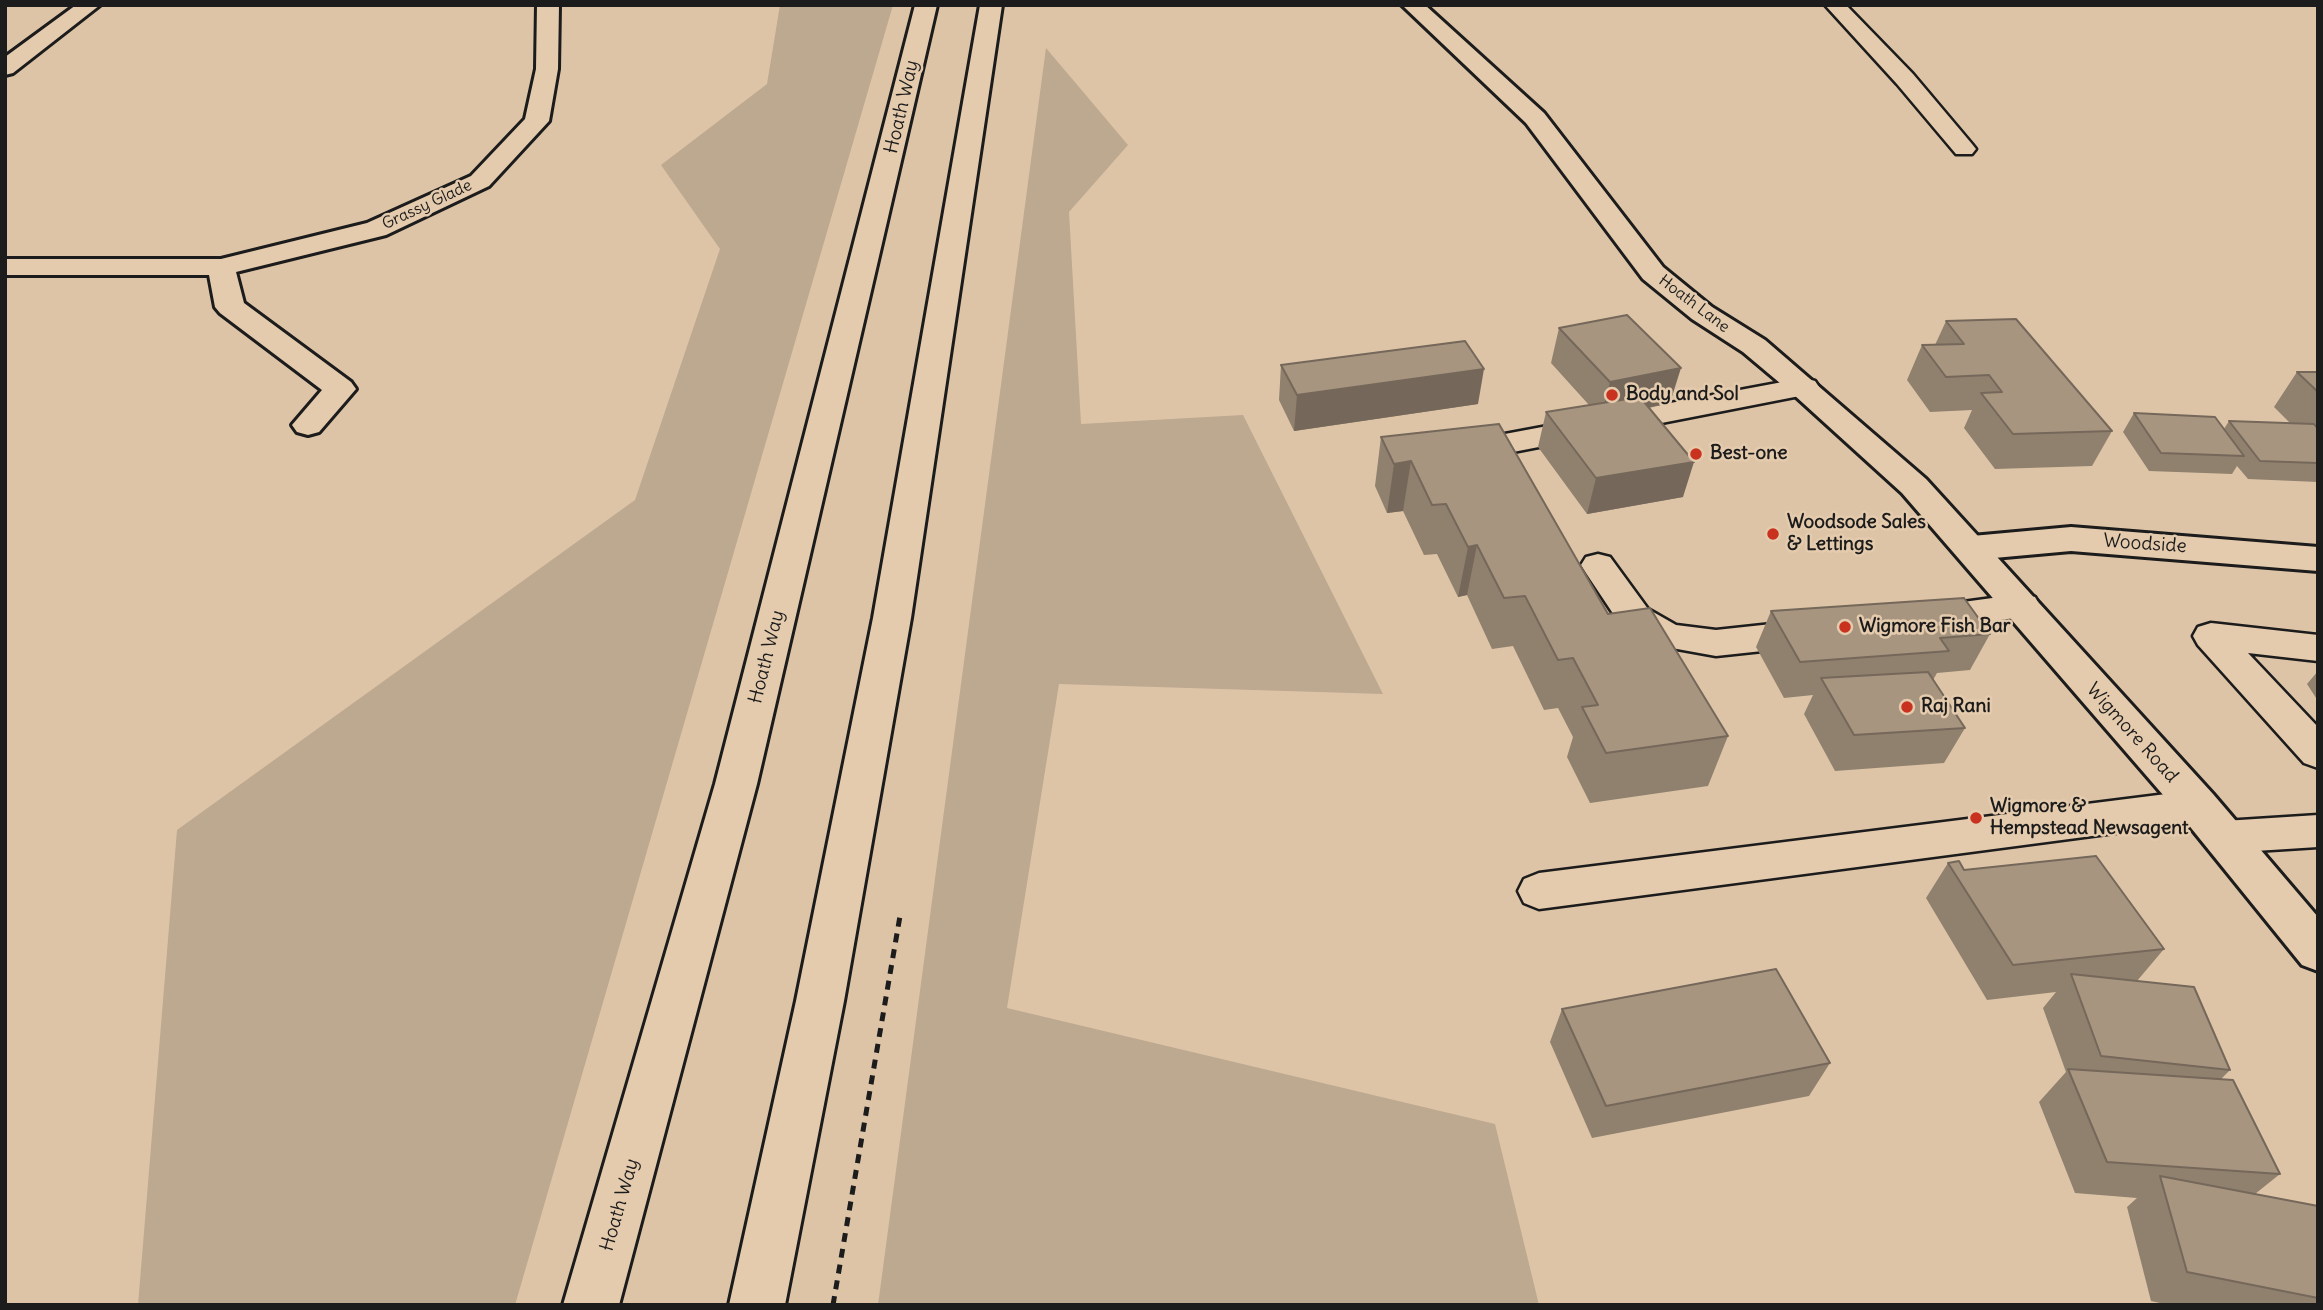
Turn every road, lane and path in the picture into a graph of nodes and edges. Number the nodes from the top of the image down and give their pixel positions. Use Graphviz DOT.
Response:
graph roads {
  1 [pos="90,5"];
  2 [pos="548,5"];
  3 [pos="926,5"];
  4 [pos="991,5"];
  5 [pos="1412,5"];
  6 [pos="1835,5"];
  7 [pos="5,68"];
  8 [pos="1964,149"];
  9 [pos="5,267"];
  10 [pos="221,267"];
  11 [pos="1804,387"];
  12 [pos="308,425"];
  13 [pos="1439,457"];
  14 [pos="1972,548"];
  15 [pos="2318,559"];
  16 [pos="1598,565"];
  17 [pos="2022,606"];
  18 [pos="1890,624"];
  19 [pos="1837,630"];
  20 [pos="2318,648"];
  21 [pos="2318,752"];
  22 [pos="2198,806"];
  23 [pos="2318,831"];
  24 [pos="2224,837"];
  25 [pos="1539,891"];
  26 [pos="2318,951"];
  27 [pos="591,1305"];
  28 [pos="757,1305"];
  1 -- 7 [label="street"];
  2 -- 10 [label="street, Grassy Glade"];
  3 -- 27 [label="street, Hoath Way"];
  4 -- 28 [label="street"];
  5 -- 11 [label="street, Hoath Lane"];
  6 -- 8 [label="lane"];
  9 -- 10 [label="street, Grassy Glade"];
  10 -- 12 [label="street"];
  11 -- 13 [label="lane"];
  11 -- 14 [label="street, Hoath Lane"];
  14 -- 15 [label="street, Woodside"];
  14 -- 17 [label="street, Wigmore Road"];
  16 -- 19 [label="lane"];
  17 -- 18 [label="lane"];
  17 -- 22 [label="street, Wigmore Road"];
  20 -- 21 [label="lane"];
  22 -- 24 [label="street, Wigmore Road"];
  22 -- 25 [label="lane"];
  23 -- 24 [label="lane"];
  24 -- 26 [label="street, Wigmore Road"];
}
